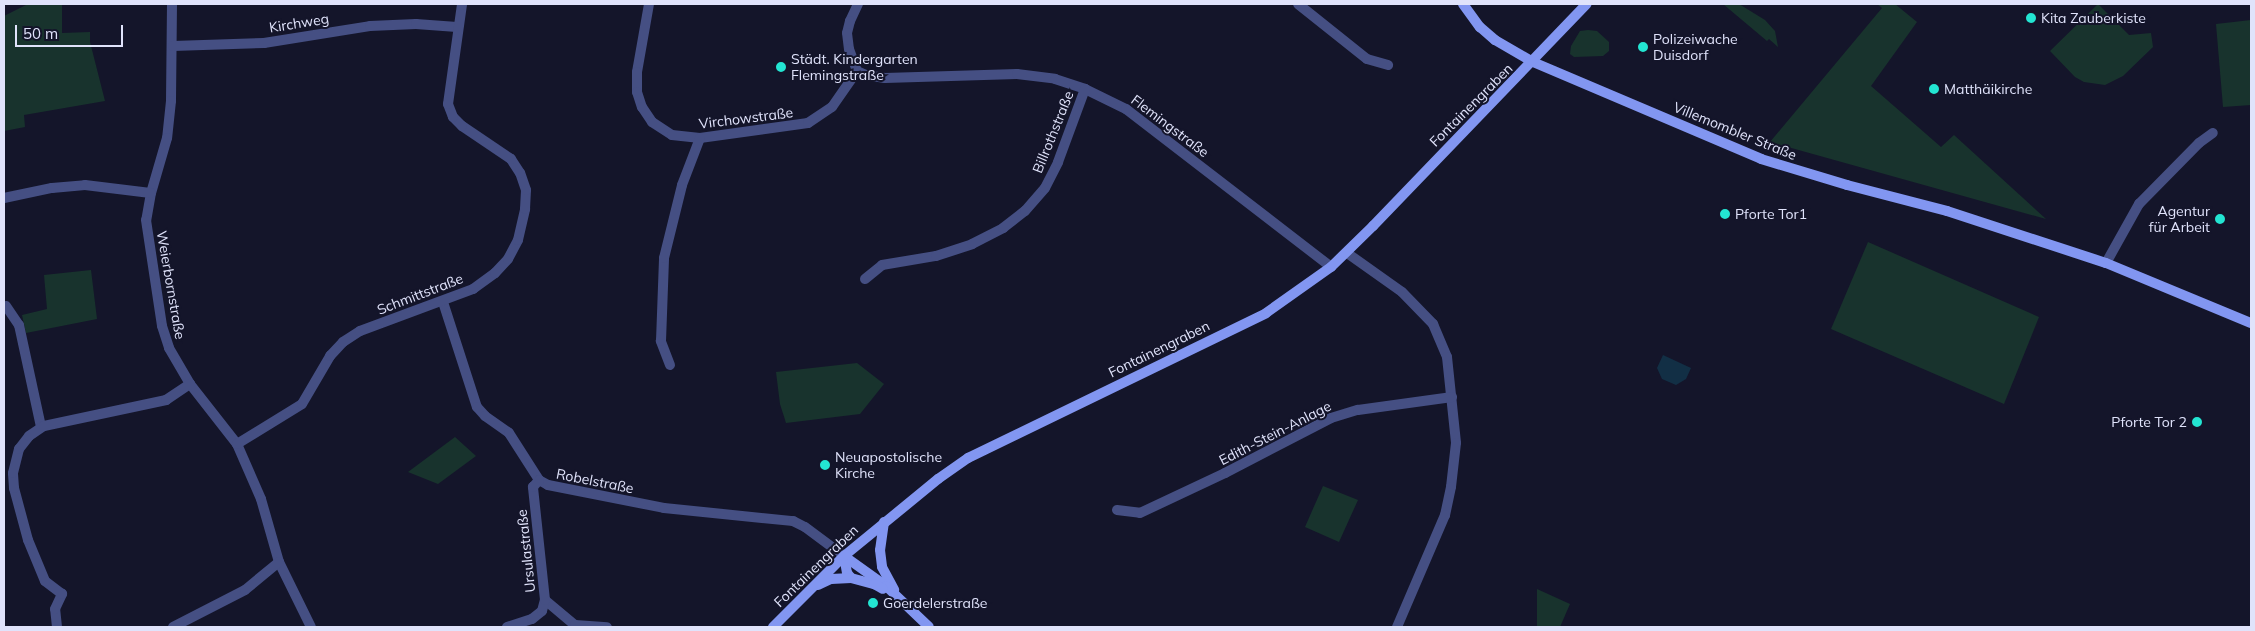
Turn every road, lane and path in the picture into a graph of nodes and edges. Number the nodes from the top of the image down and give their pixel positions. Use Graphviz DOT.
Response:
graph roads {
  1 [pos="172,4"];
  2 [pos="462,4"];
  3 [pos="649,4"];
  4 [pos="858,4"];
  5 [pos="1298,4"];
  6 [pos="1463,4"];
  7 [pos="1587,4"];
  8 [pos="457,27"];
  9 [pos="173,46"];
  10 [pos="1533,62"];
  11 [pos="1388,65"];
  12 [pos="857,71"];
  13 [pos="1086,89"];
  14 [pos="2213,133"];
  15 [pos="700,138"];
  16 [pos="151,193"];
  17 [pos="4,198"];
  18 [pos="1347,253"];
  19 [pos="2106,263"];
  20 [pos="1331,267"];
  21 [pos="865,279"];
  22 [pos="443,302"];
  23 [pos="6,306"];
  24 [pos="2251,323"];
  25 [pos="670,365"];
  26 [pos="190,384"];
  27 [pos="1452,396"];
  28 [pos="41,427"];
  29 [pos="237,444"];
  30 [pos="539,480"];
  31 [pos="14,488"];
  32 [pos="4,491"];
  33 [pos="1117,510"];
  34 [pos="884,522"];
  35 [pos="844,556"];
  36 [pos="279,562"];
  37 [pos="851,578"];
  38 [pos="810,588"];
  39 [pos="898,598"];
  40 [pos="545,600"];
  41 [pos="56,627"];
  42 [pos="174,627"];
  43 [pos="311,627"];
  44 [pos="506,627"];
  45 [pos="607,627"];
  46 [pos="773,627"];
  47 [pos="929,627"];
  48 [pos="1397,627"];
  1 -- 9 [label="street, Weierbornstraße"];
  2 -- 8 [label="street, Schmittstraße"];
  3 -- 15 [label="street, Virchowstraße"];
  4 -- 12 [label="street"];
  5 -- 11 [label="street"];
  6 -- 10 [label="street, Villemombler Straße"];
  7 -- 10 [label="street, Fontainengraben"];
  8 -- 9 [label="street, Kirchweg"];
  8 -- 22 [label="street, Schmittstraße"];
  9 -- 16 [label="street, Weierbornstraße"];
  10 -- 18 [label="street, Fontainengraben"];
  10 -- 19 [label="street, Villemombler Straße"];
  12 -- 13 [label="street, Flemingstraße"];
  12 -- 15 [label="street, Virchowstraße"];
  13 -- 20 [label="street, Flemingstraße"];
  13 -- 21 [label="street, Billrothstraße"];
  14 -- 19 [label="street"];
  15 -- 25 [label="street"];
  16 -- 17 [label="street"];
  16 -- 26 [label="street, Weierbornstraße"];
  18 -- 20 [label="street, Fontainengraben"];
  18 -- 27 [label="street"];
  19 -- 24 [label="street, Villemombler Straße"];
  20 -- 34 [label="street, Fontainengraben"];
  22 -- 29 [label="street, Schmittstraße"];
  22 -- 30 [label="street, Robelstraße"];
  23 -- 28 [label="street"];
  26 -- 28 [label="street"];
  26 -- 29 [label="street, Weierbornstraße"];
  27 -- 33 [label="street, Edith-Stein-Anlage"];
  27 -- 48 [label="street"];
  28 -- 31 [label="street"];
  29 -- 36 [label="street, Weierbornstraße"];
  30 -- 35 [label="street, Robelstraße"];
  30 -- 40 [label="street, Ursulastraße"];
  31 -- 32 [label="street"];
  31 -- 41 [label="street"];
  34 -- 35 [label="street, Fontainengraben"];
  34 -- 39 [label="street"];
  35 -- 37 [label="street"];
  35 -- 38 [label="street, Fontainengraben"];
  35 -- 39 [label="street"];
  36 -- 42 [label="street"];
  36 -- 43 [label="street, Weierbornstraße"];
  37 -- 38 [label="street"];
  37 -- 39 [label="street"];
  38 -- 46 [label="street, Fontainengraben"];
  39 -- 47 [label="street"];
  40 -- 44 [label="street, Ursulastraße"];
  40 -- 45 [label="street"];
}
